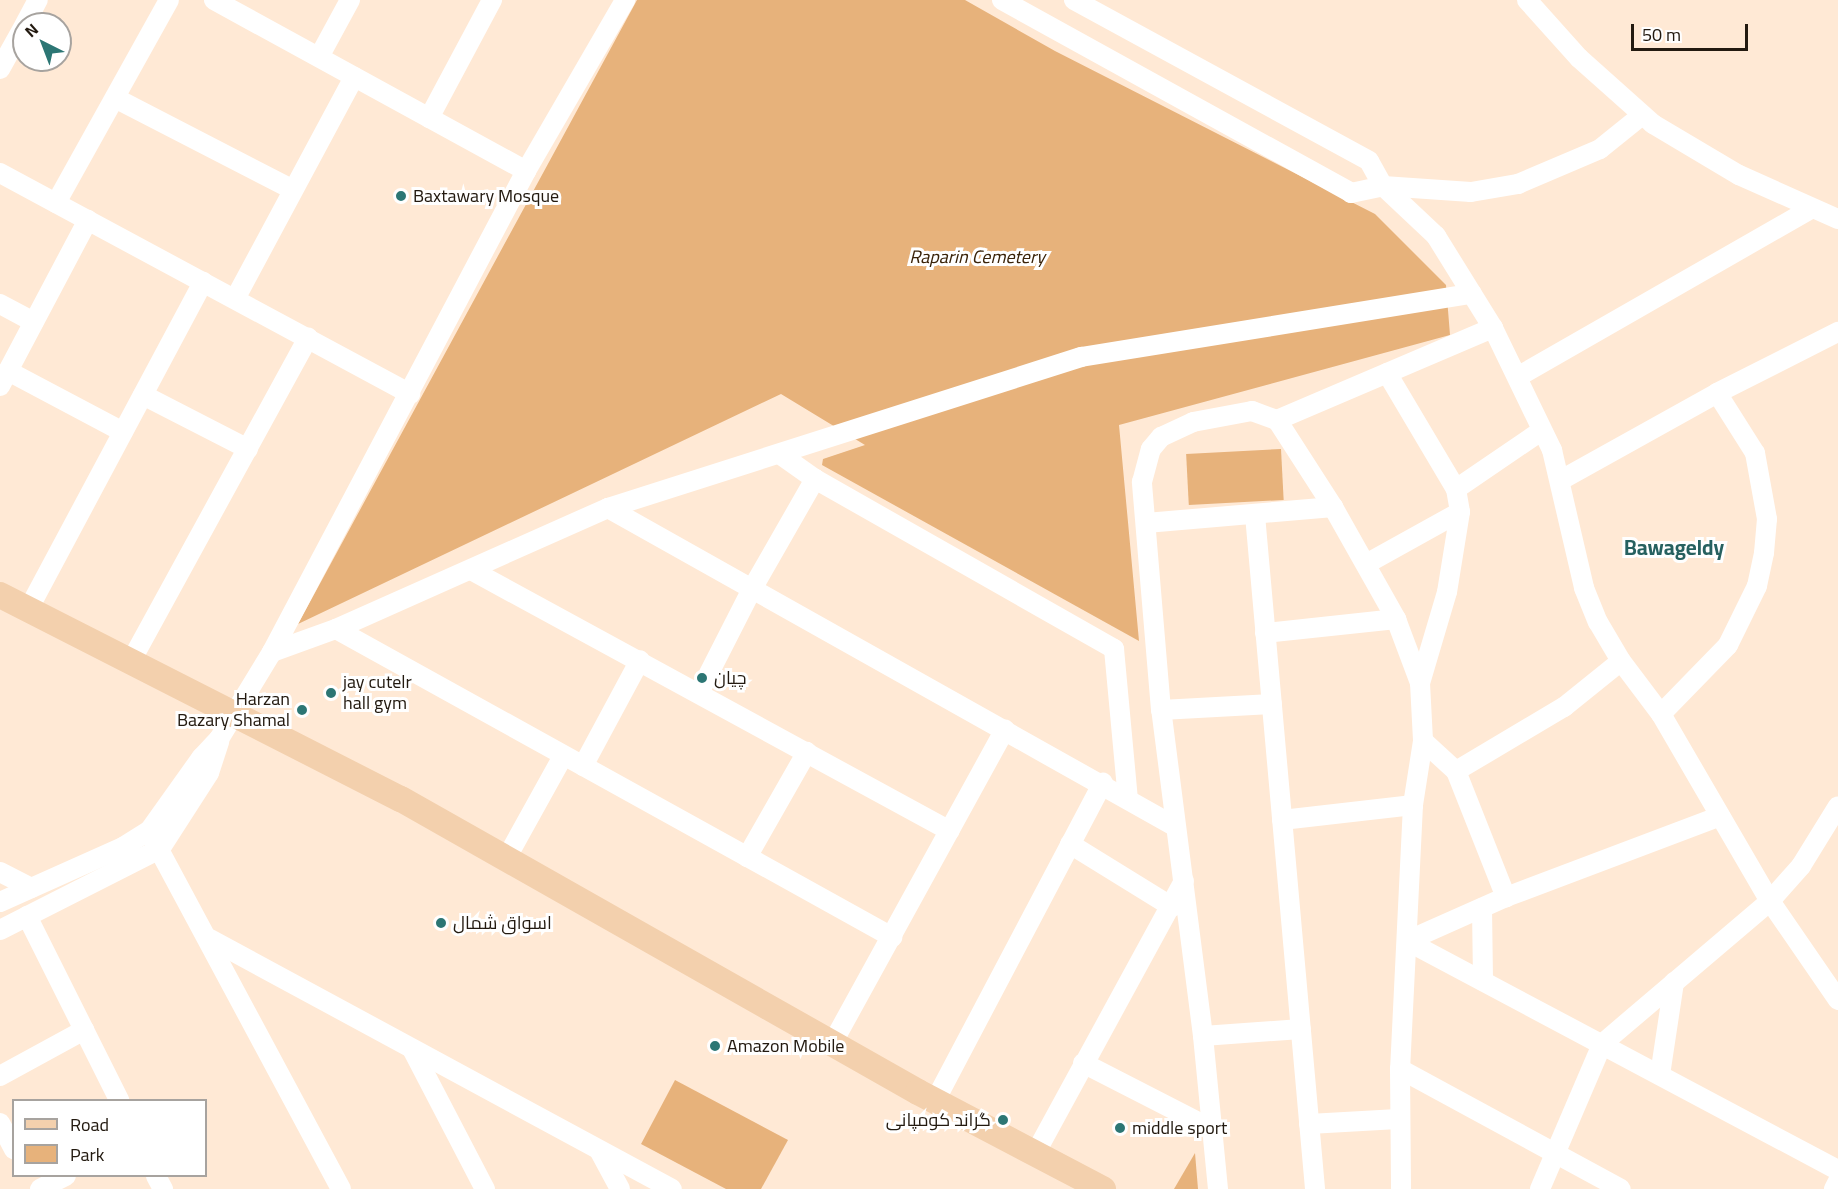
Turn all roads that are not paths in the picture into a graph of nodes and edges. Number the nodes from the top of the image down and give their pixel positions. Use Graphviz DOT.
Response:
graph roads {
  1 [pos="169,0"];
  2 [pos="214,0"];
  3 [pos="350,0"];
  4 [pos="492,0"];
  5 [pos="625,0"];
  6 [pos="1002,0"];
  7 [pos="1074,0"];
  8 [pos="1527,0"];
  9 [pos="12,47"];
  10 [pos="319,57"];
  11 [pos="0,69"];
  12 [pos="354,77"];
  13 [pos="115,98"];
  14 [pos="1641,116"];
  15 [pos="429,118"];
  16 [pos="526,171"];
  17 [pos="0,173"];
  18 [pos="1383,186"];
  19 [pos="293,190"];
  20 [pos="56,203"];
  21 [pos="1811,209"];
  22 [pos="1838,219"];
  23 [pos="88,220"];
  24 [pos="203,282"];
  25 [pos="1472,294"];
  26 [pos="235,299"];
  27 [pos="0,304"];
  28 [pos="34,322"];
  29 [pos="1493,328"];
  30 [pos="1837,333"];
  31 [pos="308,338"];
  32 [pos="1388,373"];
  33 [pos="1519,376"];
  34 [pos="4,379"];
  35 [pos="1716,393"];
  36 [pos="411,394"];
  37 [pos="143,395"];
  38 [pos="1277,420"];
  39 [pos="1541,431"];
  40 [pos="123,432"];
  41 [pos="248,449"];
  42 [pos="781,455"];
  43 [pos="815,479"];
  44 [pos="1561,480"];
  45 [pos="1456,489"];
  46 [pos="1333,507"];
  47 [pos="608,508"];
  48 [pos="1460,512"];
  49 [pos="1255,515"];
  50 [pos="1146,523"];
  51 [pos="1366,564"];
  52 [pos="471,570"];
  53 [pos="752,588"];
  54 [pos="0,595"];
  55 [pos="28,610"];
  56 [pos="1396,619"];
  57 [pos="336,630"];
  58 [pos="1265,633"];
  59 [pos="272,652"];
  60 [pos="640,660"];
  61 [pos="1621,661"];
  62 [pos="130,663"];
  63 [pos="1420,683"];
  64 [pos="699,693"];
  65 [pos="1272,704"];
  66 [pos="1161,710"];
  67 [pos="1661,714"];
  68 [pos="234,717"];
  69 [pos="1005,729"];
  70 [pos="219,739"];
  71 [pos="1423,741"];
  72 [pos="807,752"];
  73 [pos="564,756"];
  74 [pos="583,766"];
  75 [pos="1456,771"];
  76 [pos="1103,783"];
  77 [pos="1128,799"];
  78 [pos="1413,805"];
  79 [pos="1838,806"];
  80 [pos="1720,816"];
  81 [pos="1282,820"];
  82 [pos="1176,827"];
  83 [pos="149,831"];
  84 [pos="950,831"];
  85 [pos="1070,844"];
  86 [pos="160,849"];
  87 [pos="747,857"];
  88 [pos="506,859"];
  89 [pos="0,872"];
  90 [pos="1184,880"];
  91 [pos="31,888"];
  92 [pos="1506,897"];
  93 [pos="1770,901"];
  94 [pos="0,902"];
  95 [pos="1172,907"];
  96 [pos="1482,908"];
  97 [pos="27,916"];
  98 [pos="0,930"];
  99 [pos="892,937"];
  100 [pos="210,939"];
  101 [pos="1407,941"];
  102 [pos="1483,981"];
  103 [pos="1674,982"];
  104 [pos="1838,1000"];
  105 [pos="1301,1029"];
  106 [pos="84,1030"];
  107 [pos="1203,1036"];
  108 [pos="832,1044"];
  109 [pos="1602,1044"];
  110 [pos="412,1049"];
  111 [pos="1083,1063"];
  112 [pos="1400,1069"];
  113 [pos="1660,1075"];
  114 [pos="0,1076"];
  115 [pos="118,1099"];
  116 [pos="935,1101"];
  117 [pos="1398,1119"];
  118 [pos="0,1123"];
  119 [pos="1309,1124"];
  120 [pos="1212,1129"];
  121 [pos="12,1145"];
  122 [pos="599,1150"];
  123 [pos="1035,1154"];
  124 [pos="1555,1154"];
  125 [pos="1838,1170"];
  126 [pos="64,1177"];
  127 [pos="1838,1181"];
  128 [pos="40,1189"];
  129 [pos="341,1189"];
  130 [pos="485,1189"];
  131 [pos="620,1189"];
  132 [pos="672,1189"];
  133 [pos="1103,1189"];
  134 [pos="1218,1189"];
  135 [pos="1315,1189"];
  136 [pos="1401,1189"];
  137 [pos="1540,1189"];
  138 [pos="1621,1189"];
  139 [pos="1834,1189"];
  1 -- 13 [label="street"];
  2 -- 10 [label="street"];
  3 -- 10 [label="street"];
  4 -- 15 [label="street"];
  5 -- 16 [label="street"];
  6 -- 18 [label="street"];
  7 -- 18 [label="street"];
  8 -- 14 [label="street"];
  9 -- 11 [label="street"];
  10 -- 12 [label="street"];
  12 -- 15 [label="street"];
  12 -- 19 [label="street"];
  13 -- 19 [label="street"];
  13 -- 20 [label="street"];
  14 -- 18 [label="street"];
  14 -- 21 [label="street"];
  15 -- 16 [label="street"];
  16 -- 36 [label="street"];
  17 -- 20 [label="street"];
  18 -- 25 [label="street"];
  19 -- 26 [label="street"];
  20 -- 23 [label="street"];
  21 -- 22 [label="street"];
  21 -- 33 [label="street"];
  23 -- 24 [label="street"];
  23 -- 28 [label="street"];
  24 -- 26 [label="street"];
  24 -- 37 [label="street"];
  25 -- 29 [label="street"];
  25 -- 42 [label="street"];
  26 -- 31 [label="street"];
  27 -- 28 [label="street"];
  28 -- 34 [label="street"];
  29 -- 32 [label="street"];
  29 -- 33 [label="street"];
  30 -- 35 [label="street"];
  31 -- 36 [label="street"];
  31 -- 41 [label="street"];
  32 -- 38 [label="street"];
  32 -- 45 [label="street"];
  33 -- 39 [label="street"];
  34 -- 40 [label="street"];
  35 -- 44 [label="street"];
  35 -- 67 [label="street"];
  36 -- 59 [label="street"];
  37 -- 40 [label="street"];
  37 -- 41 [label="street"];
  38 -- 46 [label="street"];
  38 -- 50 [label="street"];
  39 -- 44 [label="street"];
  39 -- 45 [label="street"];
  40 -- 55 [label="street"];
  41 -- 62 [label="street"];
  42 -- 43 [label="street"];
  42 -- 47 [label="street"];
  43 -- 53 [label="street"];
  43 -- 77 [label="street"];
  44 -- 61 [label="street"];
  45 -- 48 [label="street"];
  46 -- 49 [label="street"];
  46 -- 51 [label="street"];
  47 -- 52 [label="street"];
  47 -- 53 [label="street"];
  48 -- 51 [label="street"];
  48 -- 63 [label="street"];
  49 -- 50 [label="street"];
  49 -- 58 [label="street"];
  50 -- 66 [label="street"];
  51 -- 56 [label="street"];
  52 -- 57 [label="street"];
  52 -- 60 [label="street"];
  53 -- 64 [label="street"];
  53 -- 69 [label="street"];
  54 -- 55 [label="main road"];
  55 -- 62 [label="main road"];
  56 -- 58 [label="street"];
  56 -- 63 [label="street"];
  57 -- 59 [label="street"];
  57 -- 73 [label="street"];
  58 -- 65 [label="street"];
  59 -- 68 [label="street"];
  60 -- 64 [label="street"];
  60 -- 74 [label="street"];
  61 -- 67 [label="street"];
  61 -- 75 [label="street"];
  62 -- 68 [label="main road"];
  63 -- 71 [label="street"];
  64 -- 72 [label="street"];
  65 -- 66 [label="street"];
  65 -- 81 [label="street"];
  66 -- 82 [label="street"];
  67 -- 80 [label="street"];
  68 -- 70 [label="street"];
  68 -- 88 [label="main road"];
  69 -- 76 [label="street"];
  69 -- 84 [label="street"];
  70 -- 83 [label="street"];
  70 -- 86 [label="street"];
  71 -- 75 [label="street"];
  71 -- 78 [label="street"];
  72 -- 84 [label="street"];
  72 -- 87 [label="street"];
  73 -- 74 [label="street"];
  73 -- 88 [label="street"];
  74 -- 87 [label="street"];
  75 -- 92 [label="street"];
  76 -- 77 [label="street"];
  76 -- 85 [label="street"];
  77 -- 82 [label="street"];
  78 -- 81 [label="street"];
  78 -- 101 [label="street"];
  79 -- 93 [label="street"];
  80 -- 92 [label="street"];
  80 -- 93 [label="street"];
  81 -- 105 [label="street"];
  82 -- 90 [label="street"];
  83 -- 86 [label="street"];
  83 -- 91 [label="street"];
  84 -- 99 [label="street"];
  85 -- 95 [label="street"];
  85 -- 116 [label="street"];
  86 -- 97 [label="street"];
  86 -- 100 [label="street"];
  87 -- 99 [label="street"];
  88 -- 108 [label="main road"];
  89 -- 91 [label="street"];
  90 -- 95 [label="street"];
  90 -- 107 [label="street"];
  91 -- 94 [label="street"];
  92 -- 96 [label="street"];
  93 -- 103 [label="street"];
  93 -- 104 [label="street"];
  95 -- 111 [label="street"];
  96 -- 101 [label="street"];
  96 -- 102 [label="street"];
  97 -- 98 [label="street"];
  97 -- 106 [label="street"];
  99 -- 108 [label="street"];
  100 -- 110 [label="street"];
  100 -- 129 [label="street"];
  101 -- 102 [label="street"];
  101 -- 112 [label="street"];
  102 -- 109 [label="street"];
  103 -- 109 [label="street"];
  103 -- 113 [label="street"];
  105 -- 107 [label="street"];
  105 -- 119 [label="street"];
  106 -- 114 [label="street"];
  106 -- 115 [label="street"];
  107 -- 120 [label="street"];
  108 -- 116 [label="main road"];
  109 -- 113 [label="street"];
  109 -- 124 [label="street"];
  110 -- 122 [label="street"];
  110 -- 130 [label="street"];
  111 -- 120 [label="street"];
  111 -- 123 [label="street"];
  112 -- 117 [label="street"];
  112 -- 124 [label="street"];
  113 -- 125 [label="street"];
  116 -- 123 [label="main road"];
  117 -- 119 [label="street"];
  117 -- 136 [label="street"];
  118 -- 121 [label="street"];
  119 -- 135 [label="street"];
  120 -- 134 [label="street"];
  122 -- 131 [label="street"];
  122 -- 132 [label="street"];
  123 -- 133 [label="main road"];
  124 -- 137 [label="street"];
  124 -- 138 [label="street"];
  126 -- 128 [label="street"];
  127 -- 139 [label="street"];
}
